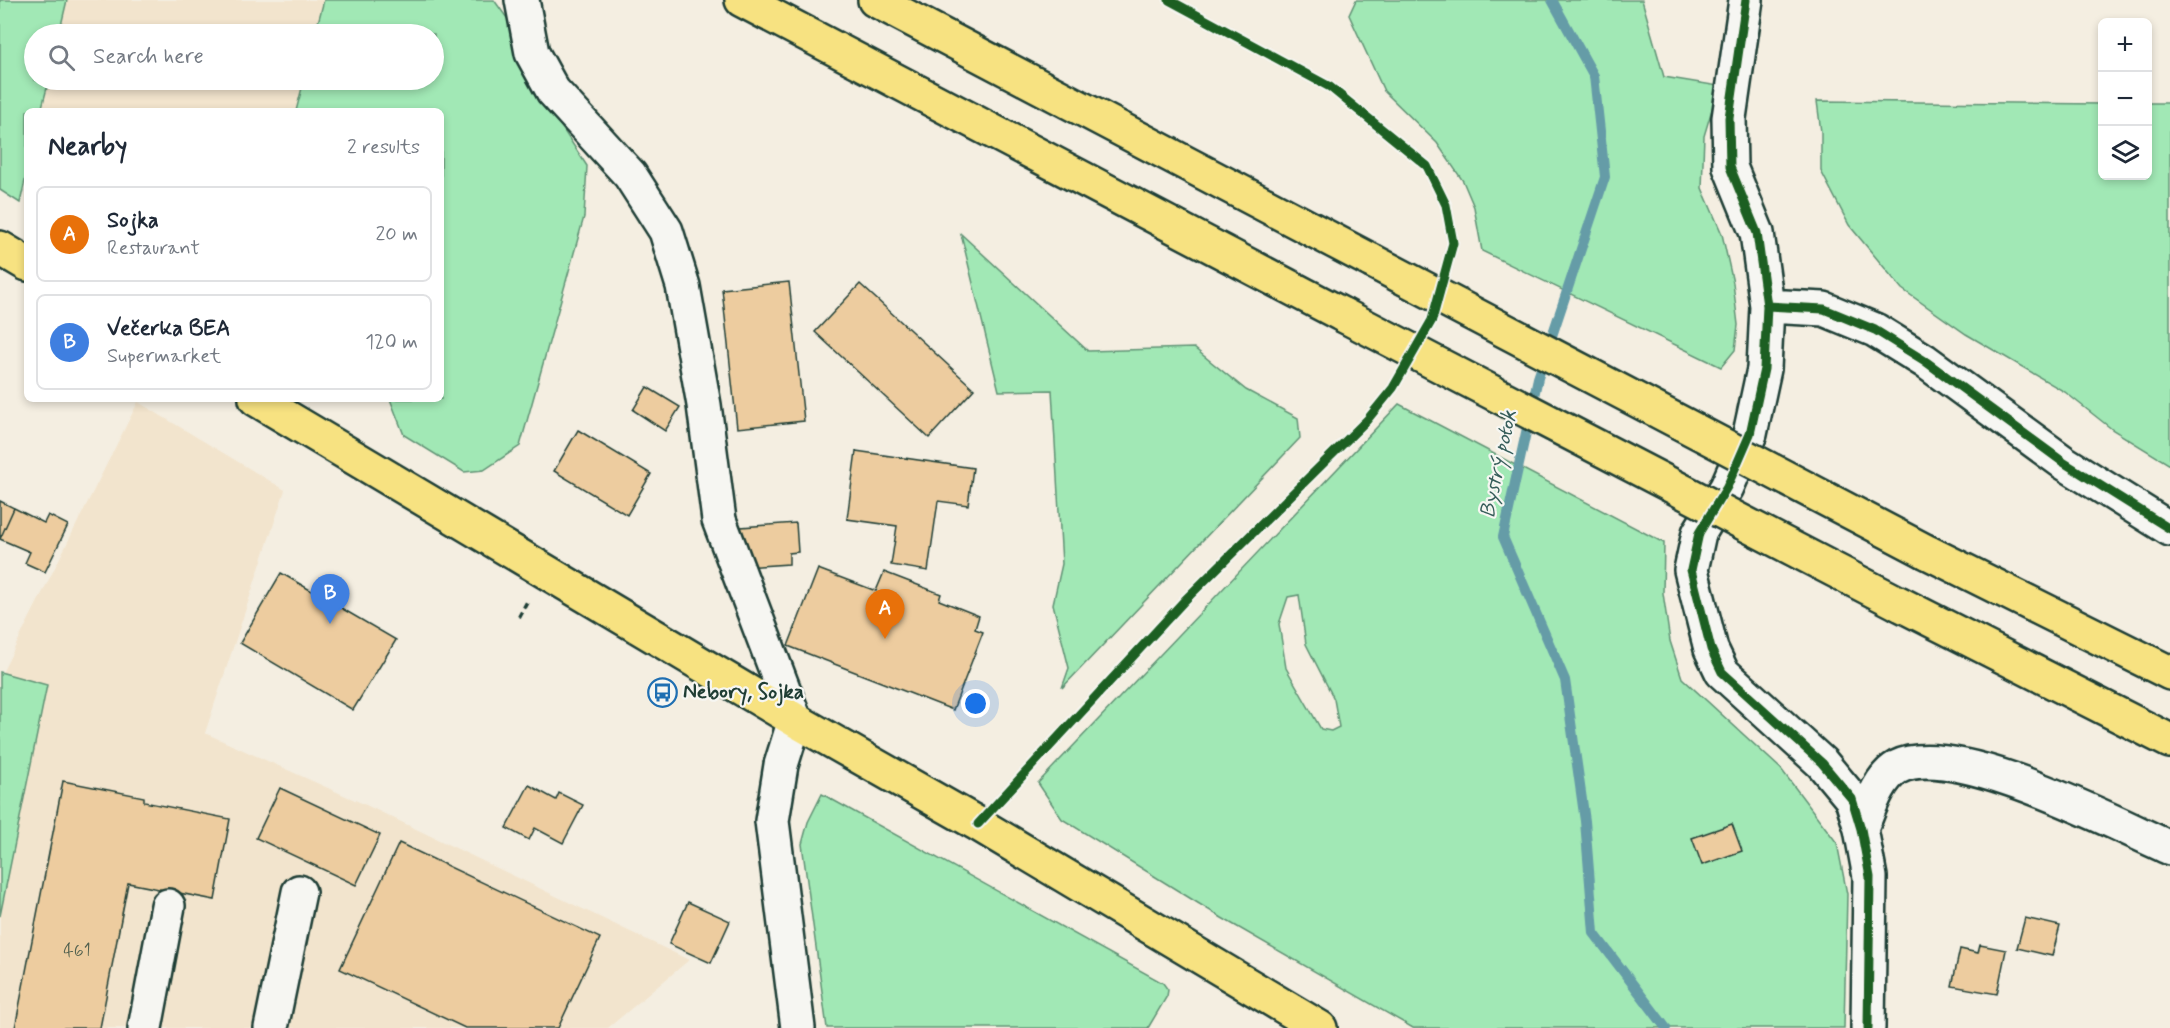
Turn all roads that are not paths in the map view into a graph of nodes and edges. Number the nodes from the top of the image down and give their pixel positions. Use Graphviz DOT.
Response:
graph roads {
  1 [pos="522,0"];
  2 [pos="742,0"];
  3 [pos="875,0"];
  4 [pos="1746,0"];
  5 [pos="0,248"];
  6 [pos="24,262"];
  7 [pos="1767,306"];
  8 [pos="261,402"];
  9 [pos="2170,529"];
  10 [pos="2170,673"];
  11 [pos="795,720"];
  12 [pos="2170,741"];
  13 [pos="1861,829"];
  14 [pos="2170,848"];
  15 [pos="299,892"];
  16 [pos="168,906"];
  17 [pos="146,1028"];
  18 [pos="271,1028"];
  19 [pos="798,1028"];
  20 [pos="1320,1028"];
  21 [pos="1868,1028"];
  1 -- 11 [label="street"];
  2 -- 12 [label="main road, bridge"];
  3 -- 10 [label="main road, bridge"];
  4 -- 7 [label="street"];
  5 -- 6 [label="main road"];
  7 -- 9 [label="street"];
  7 -- 13 [label="street"];
  8 -- 11 [label="main road"];
  11 -- 19 [label="street"];
  11 -- 20 [label="main road"];
  13 -- 14 [label="street"];
  13 -- 21 [label="street"];
  15 -- 18 [label="street"];
  16 -- 17 [label="street"];
}
